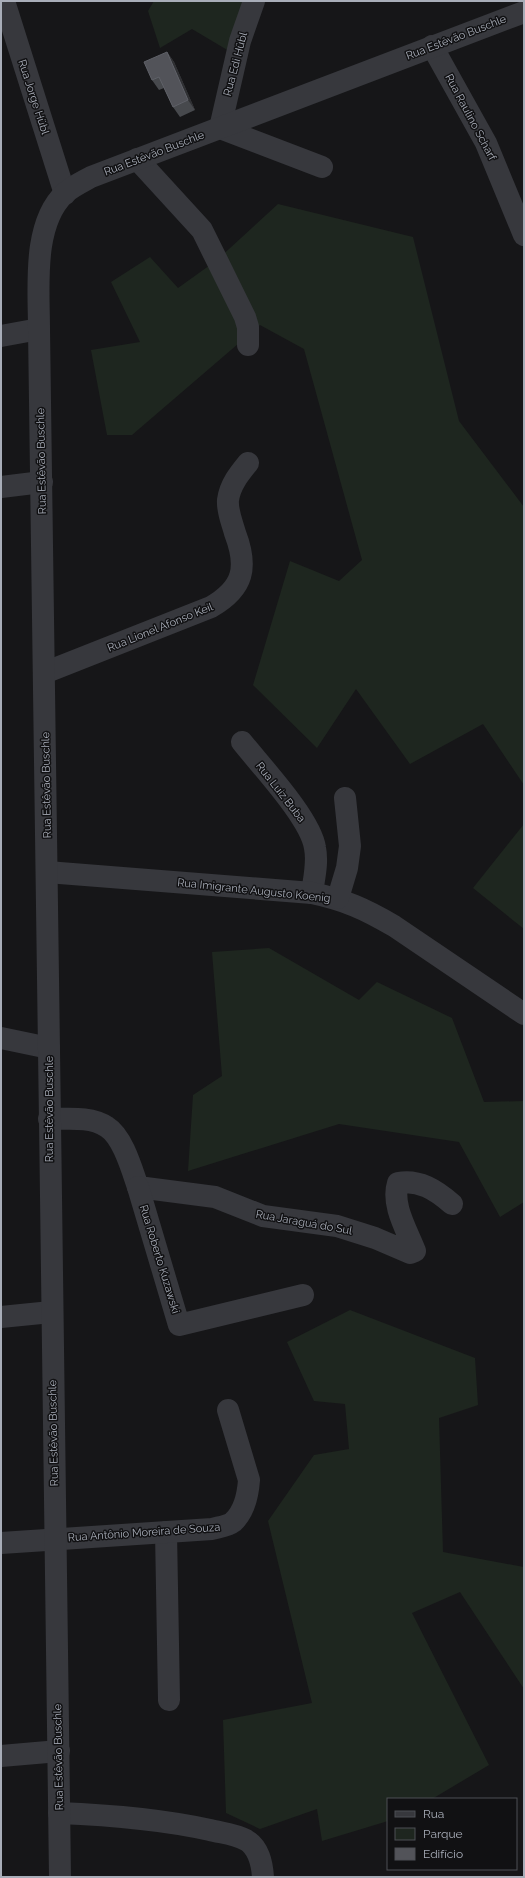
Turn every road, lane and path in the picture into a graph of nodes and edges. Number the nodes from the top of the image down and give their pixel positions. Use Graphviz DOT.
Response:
graph roads {
  1 [pos="4,1"];
  2 [pos="254,1"];
  3 [pos="524,12"];
  4 [pos="432,46"];
  5 [pos="220,128"];
  6 [pos="137,159"];
  7 [pos="322,167"];
  8 [pos="65,194"];
  9 [pos="524,235"];
  10 [pos="39,329"];
  11 [pos="1,336"];
  12 [pos="248,345"];
  13 [pos="248,463"];
  14 [pos="42,482"];
  15 [pos="1,487"];
  16 [pos="44,673"];
  17 [pos="242,742"];
  18 [pos="345,798"];
  19 [pos="47,872"];
  20 [pos="312,893"];
  21 [pos="338,898"];
  22 [pos="524,1014"];
  23 [pos="1,1038"];
  24 [pos="49,1048"];
  25 [pos="50,1119"];
  26 [pos="138,1186"];
  27 [pos="452,1204"];
  28 [pos="303,1295"];
  29 [pos="51,1312"];
  30 [pos="1,1317"];
  31 [pos="228,1410"];
  32 [pos="166,1532"];
  33 [pos="54,1538"];
  34 [pos="1,1543"];
  35 [pos="169,1700"];
  36 [pos="59,1751"];
  37 [pos="1,1756"];
  38 [pos="59,1813"];
  39 [pos="60,1877"];
  40 [pos="263,1877"];
  1 -- 8 [label="street, Rua Jorge Hübl"];
  2 -- 5 [label="street, Rua Edi Hübl"];
  3 -- 4 [label="street, Rua Estêvão Buschle"];
  4 -- 5 [label="street, Rua Estêvão Buschle"];
  4 -- 9 [label="street, Rua Raulino Scharf"];
  5 -- 6 [label="street, Rua Estêvão Buschle"];
  5 -- 7 [label="street"];
  6 -- 8 [label="street, Rua Estêvão Buschle"];
  6 -- 12 [label="street"];
  8 -- 10 [label="street, Rua Estêvão Buschle"];
  10 -- 11 [label="street"];
  10 -- 14 [label="street, Rua Estêvão Buschle"];
  13 -- 16 [label="street, Rua Lionel Afonso Keil"];
  14 -- 15 [label="street"];
  14 -- 16 [label="street, Rua Estêvão Buschle"];
  16 -- 19 [label="street, Rua Estêvão Buschle"];
  17 -- 20 [label="street, Rua Luiz Buba"];
  18 -- 21 [label="street"];
  19 -- 20 [label="street, Rua Imigrante Augusto Koenig"];
  19 -- 24 [label="street, Rua Estêvão Buschle"];
  20 -- 21 [label="street, Rua Imigrante Augusto Koenig"];
  21 -- 22 [label="street, Rua Imigrante Augusto Koenig"];
  23 -- 24 [label="street"];
  24 -- 25 [label="street, Rua Estêvão Buschle"];
  25 -- 26 [label="street"];
  25 -- 29 [label="street, Rua Estêvão Buschle"];
  26 -- 27 [label="street, Rua Jaraguá do Sul"];
  26 -- 28 [label="street, Rua Roberto Kuzawski"];
  29 -- 30 [label="street"];
  29 -- 33 [label="street, Rua Estêvão Buschle"];
  31 -- 32 [label="street, Rua Antônio Moreira de Souza"];
  32 -- 33 [label="street, Rua Antônio Moreira de Souza"];
  32 -- 35 [label="street"];
  33 -- 34 [label="street, Rua Antônio Moreira de Souza"];
  33 -- 36 [label="street, Rua Estêvão Buschle"];
  36 -- 37 [label="street"];
  36 -- 38 [label="street, Rua Estêvão Buschle"];
  38 -- 39 [label="street, Rua Estêvão Buschle"];
  38 -- 40 [label="street"];
}
